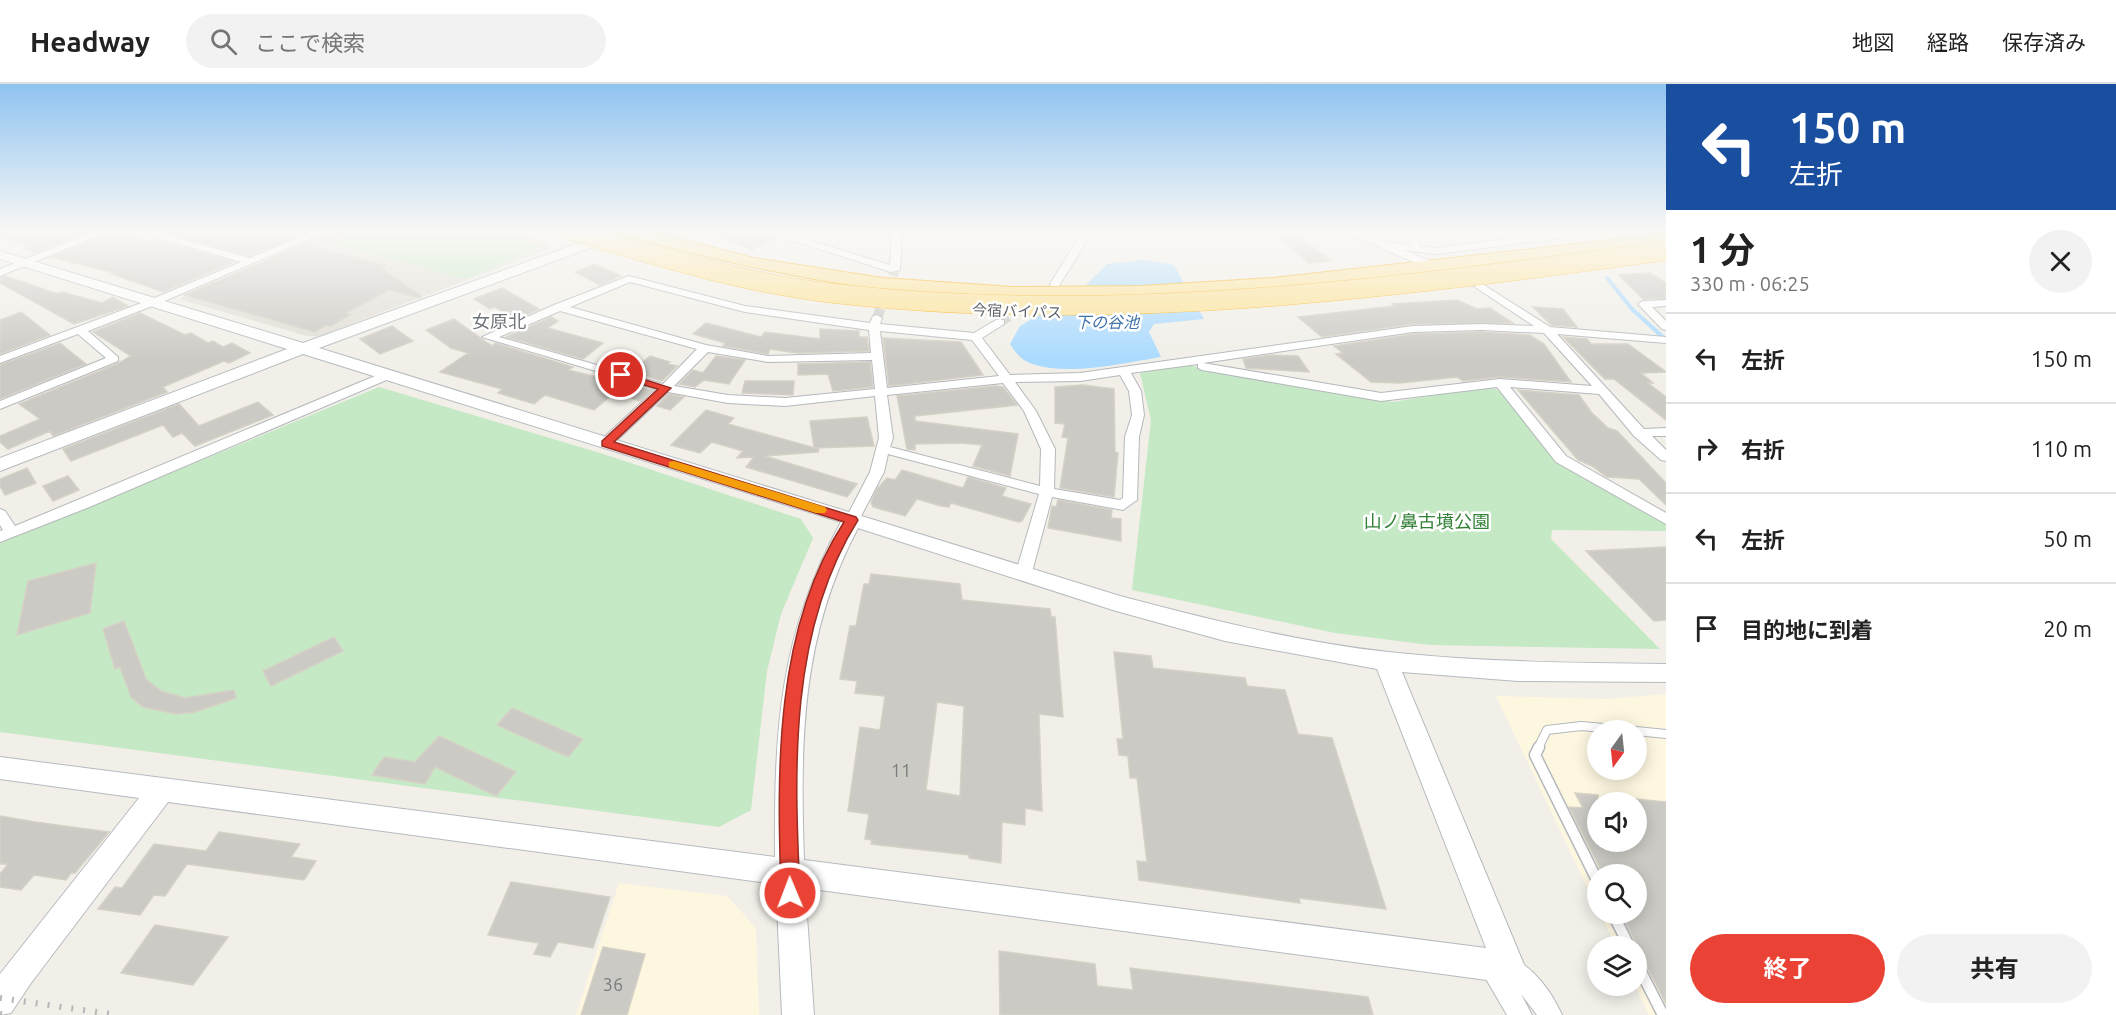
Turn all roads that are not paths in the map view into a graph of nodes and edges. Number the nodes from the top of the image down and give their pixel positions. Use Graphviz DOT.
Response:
graph roads {
  1 [pos="61,273"];
  2 [pos="221,273"];
  3 [pos="501,273"];
  4 [pos="701,273"];
  5 [pos="734,273"];
  6 [pos="776,273"];
  7 [pos="814,273"];
  8 [pos="1061,273"];
  9 [pos="1371,273"];
  10 [pos="1412,273"];
  11 [pos="1452,273"];
  12 [pos="1499,273"];
  13 [pos="1546,273"];
  14 [pos="1476,283"];
  15 [pos="1055,284"];
  16 [pos="156,302"];
  17 [pos="1666,303"];
  18 [pos="558,308"];
  19 [pos="1000,322"];
  20 [pos="876,323"];
  21 [pos="1666,327"];
  22 [pos="80,330"];
  23 [pos="1547,330"];
  24 [pos="976,337"];
  25 [pos="1666,340"];
  26 [pos="705,348"];
  27 [pos="302,349"];
  28 [pos="877,356"];
  29 [pos="0,360"];
  30 [pos="1179,364"];
  31 [pos="1124,371"];
  32 [pos="387,375"];
  33 [pos="1007,380"];
  34 [pos="1500,383"];
  35 [pos="665,388"];
  36 [pos="1603,392"];
  37 [pos="882,393"];
  38 [pos="0,405"];
  39 [pos="1666,432"];
  40 [pos="1640,433"];
  41 [pos="606,444"];
  42 [pos="883,449"];
  43 [pos="1666,457"];
  44 [pos="0,465"];
  45 [pos="1047,492"];
  46 [pos="0,514"];
  47 [pos="1666,519"];
  48 [pos="852,520"];
  49 [pos="6,534"];
  50 [pos="1024,572"];
  51 [pos="1386,661"];
  52 [pos="1666,672"];
  53 [pos="1587,727"];
  54 [pos="1647,732"];
  55 [pos="1666,734"];
  56 [pos="0,768"];
  57 [pos="162,789"];
  58 [pos="1589,864"];
  59 [pos="790,871"];
  60 [pos="1498,965"];
  61 [pos="1647,984"];
  62 [pos="0,1002"];
  63 [pos="798,1015"];
  64 [pos="1520,1015"];
  65 [pos="1550,1015"];
  66 [pos="1663,1015"];
  1 -- 16 [label="street"];
  2 -- 16 [label="street"];
  3 -- 27 [label="street"];
  4 -- 14 [label="highway, 今宿バイパス"];
  5 -- 12 [label="highway, bridge"];
  6 -- 10 [label="highway"];
  7 -- 9 [label="highway, 今宿バイパス"];
  8 -- 15 [label="street"];
  11 -- 14 [label="street"];
  13 -- 14 [label="highway, 今宿バイパス"];
  14 -- 23 [label="street"];
  16 -- 22 [label="street"];
  16 -- 27 [label="street"];
  17 -- 21 [label="street"];
  18 -- 20 [label="street"];
  18 -- 26 [label="street"];
  18 -- 35 [label="street"];
  19 -- 24 [label="street"];
  20 -- 24 [label="street"];
  20 -- 28 [label="street"];
  22 -- 29 [label="street"];
  22 -- 38 [label="street"];
  23 -- 25 [label="street"];
  23 -- 30 [label="street"];
  23 -- 36 [label="street"];
  24 -- 33 [label="street"];
  26 -- 28 [label="street"];
  26 -- 35 [label="street"];
  27 -- 32 [label="street"];
  27 -- 44 [label="street"];
  28 -- 37 [label="street"];
  30 -- 31 [label="street"];
  30 -- 34 [label="street"];
  31 -- 33 [label="street"];
  31 -- 45 [label="street"];
  32 -- 41 [label="street"];
  32 -- 49 [label="street"];
  33 -- 37 [label="street"];
  33 -- 45 [label="street"];
  34 -- 36 [label="street"];
  34 -- 47 [label="street"];
  35 -- 37 [label="street"];
  35 -- 41 [label="street"];
  36 -- 40 [label="street"];
  37 -- 42 [label="street"];
  39 -- 40 [label="street"];
  40 -- 43 [label="street"];
  41 -- 48 [label="street"];
  42 -- 45 [label="street"];
  42 -- 48 [label="street"];
  45 -- 50 [label="street"];
  46 -- 49 [label="street"];
  48 -- 50 [label="street"];
  48 -- 59 [label="street"];
  50 -- 51 [label="street"];
  51 -- 52 [label="street"];
  51 -- 60 [label="street"];
  53 -- 58 [label="lane"];
  54 -- 55 [label="lane"];
  56 -- 57 [label="street"];
  57 -- 59 [label="street"];
  57 -- 62 [label="street"];
  59 -- 60 [label="street"];
  59 -- 63 [label="street"];
  60 -- 64 [label="street"];
  60 -- 65 [label="street"];
  61 -- 66 [label="lane"];
}
